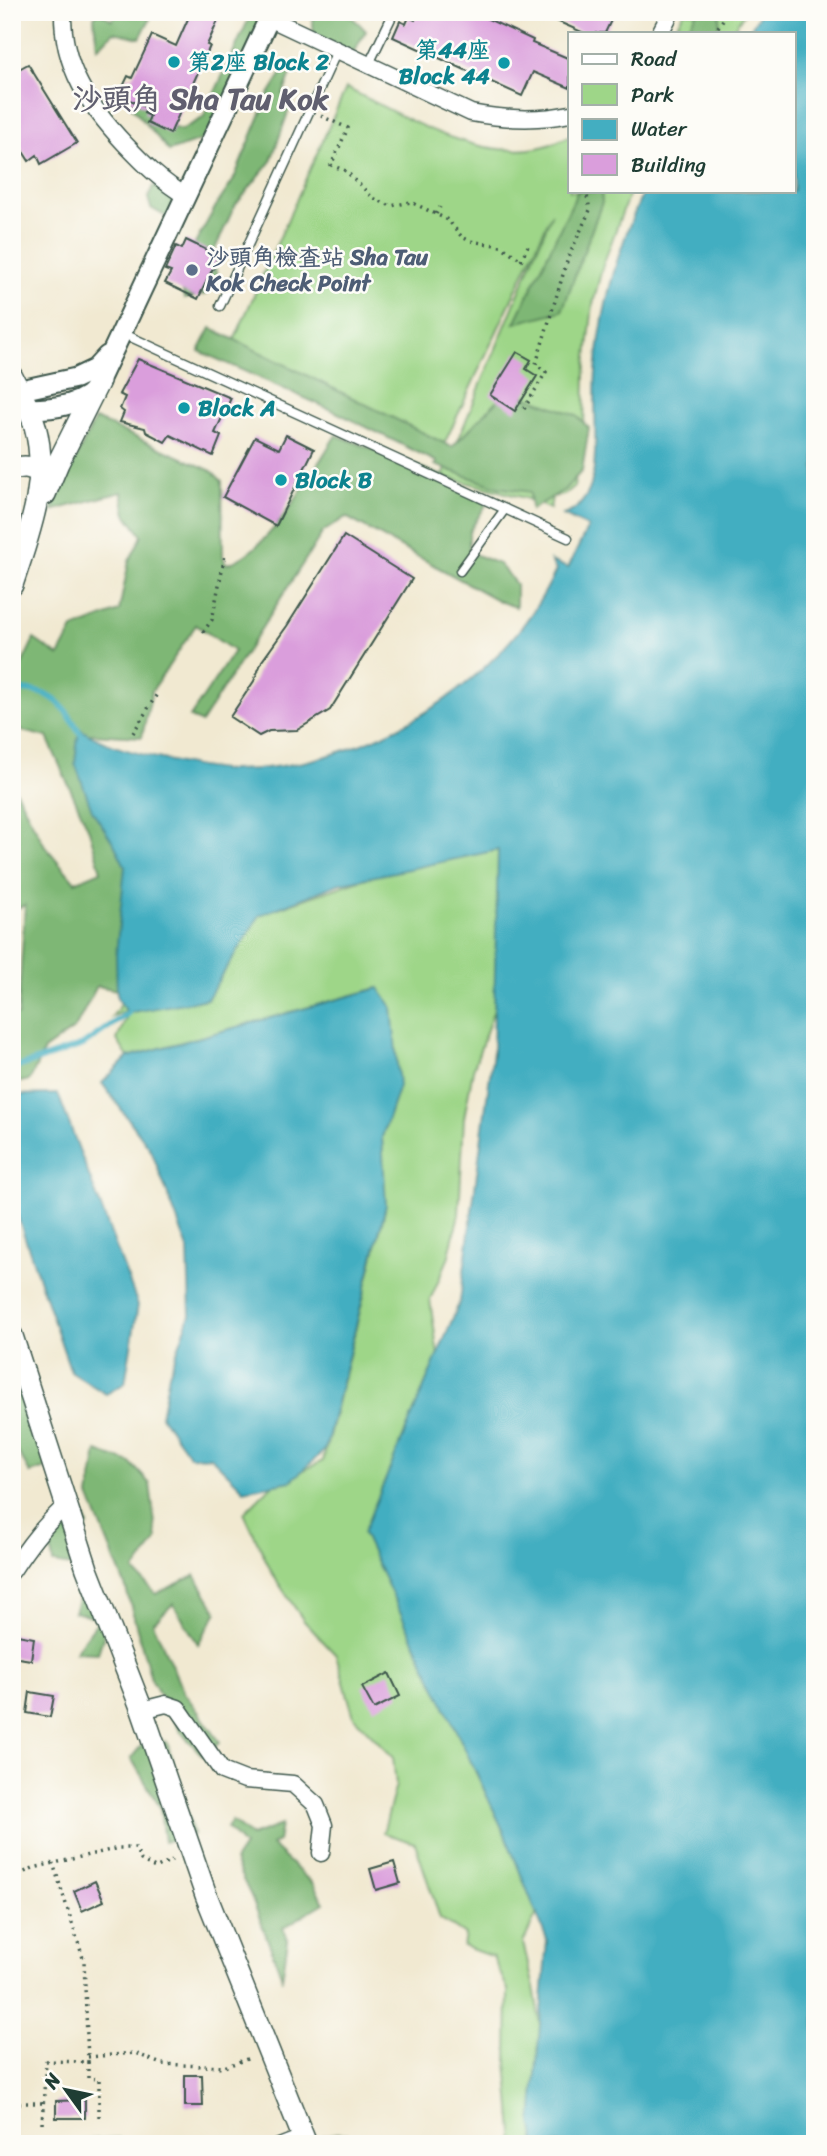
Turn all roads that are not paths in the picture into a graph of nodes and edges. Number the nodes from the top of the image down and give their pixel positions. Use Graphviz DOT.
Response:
graph roads {
  1 [pos="63,12"];
  2 [pos="394,12"];
  3 [pos="671,12"];
  4 [pos="270,15"];
  5 [pos="661,32"];
  6 [pos="337,51"];
  7 [pos="368,66"];
  8 [pos="568,114"];
  9 [pos="186,196"];
  10 [pos="220,306"];
  11 [pos="119,340"];
  12 [pos="99,381"];
  13 [pos="17,396"];
  14 [pos="12,469"];
  15 [pos="41,473"];
  16 [pos="505,509"];
  17 [pos="27,538"];
  18 [pos="568,538"];
  19 [pos="460,571"];
  20 [pos="12,585"];
  21 [pos="12,1336"];
  22 [pos="68,1504"];
  23 [pos="17,1554"];
  24 [pos="12,1571"];
  25 [pos="142,1710"];
  26 [pos="321,1853"];
  27 [pos="304,2138"];
  28 [pos="276,2144"];
  1 -- 9 [label="street"];
  2 -- 7 [label="lane"];
  3 -- 5 [label="street"];
  4 -- 6 [label="street"];
  4 -- 9 [label="street"];
  6 -- 7 [label="street"];
  6 -- 10 [label="lane"];
  7 -- 8 [label="street"];
  9 -- 11 [label="street"];
  11 -- 12 [label="street"];
  11 -- 13 [label="street"];
  11 -- 16 [label="lane"];
  12 -- 13 [label="street"];
  12 -- 17 [label="main road"];
  13 -- 15 [label="main road"];
  14 -- 15 [label="main road"];
  15 -- 17 [label="main road"];
  16 -- 18 [label="lane"];
  16 -- 19 [label="lane"];
  17 -- 20 [label="main road"];
  21 -- 22 [label="main road"];
  22 -- 23 [label="street"];
  22 -- 25 [label="main road"];
  23 -- 24 [label="street"];
  25 -- 26 [label="street"];
  25 -- 27 [label="main road"];
  27 -- 28 [label="lane"];
}
